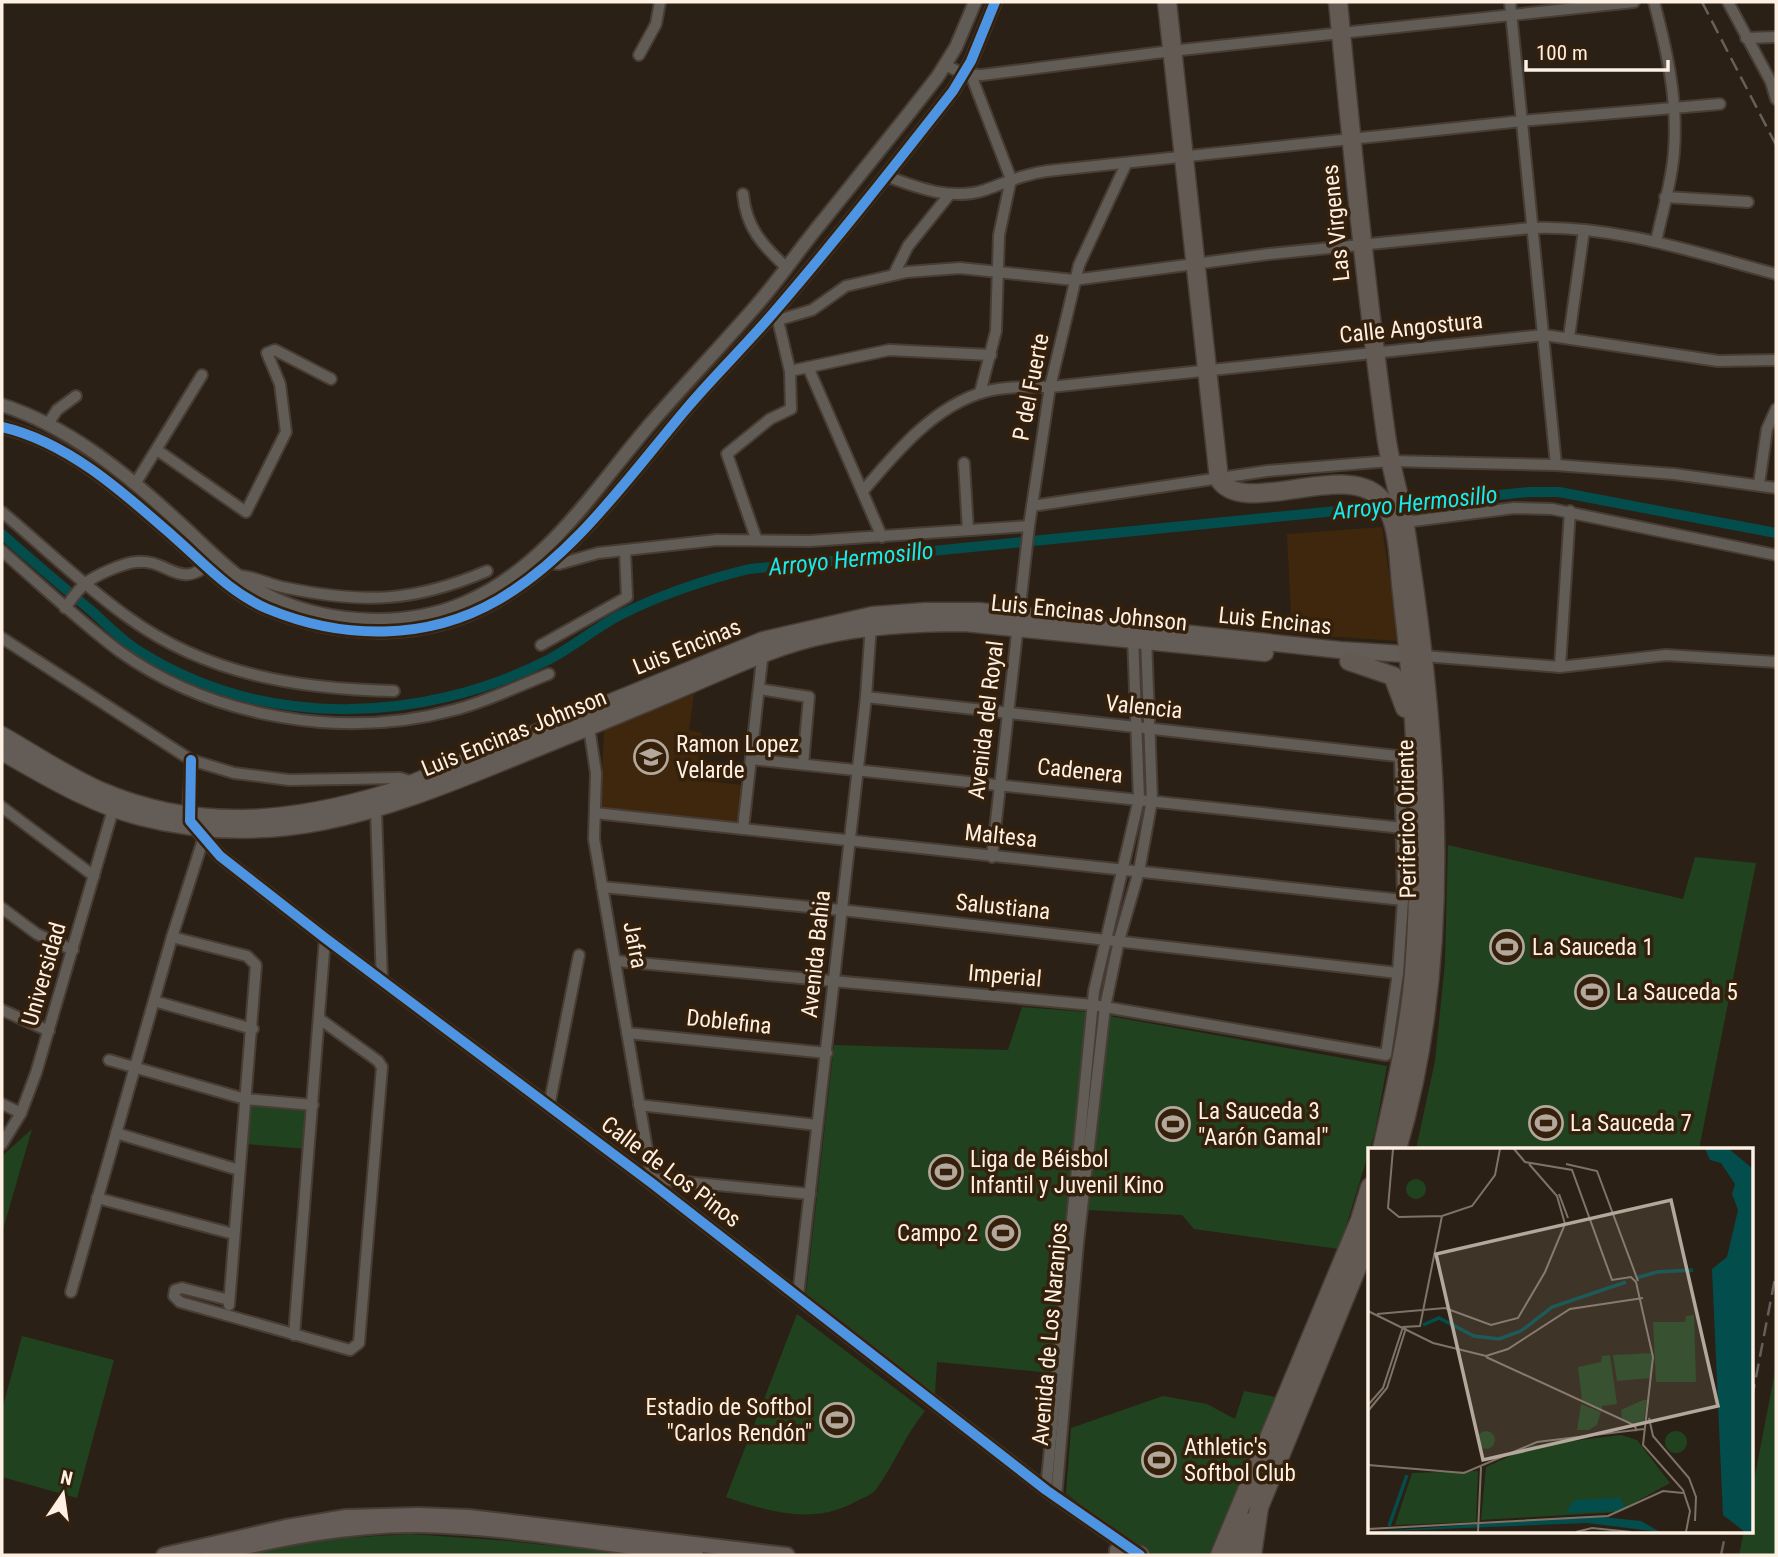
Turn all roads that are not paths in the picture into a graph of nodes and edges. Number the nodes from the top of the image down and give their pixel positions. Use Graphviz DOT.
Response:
graph roads {
  1 [pos="660,2"];
  2 [pos="975,2"];
  3 [pos="995,2"];
  4 [pos="1167,2"];
  5 [pos="1338,2"];
  6 [pos="1510,2"];
  7 [pos="1634,2"];
  8 [pos="1654,2"];
  9 [pos="1728,2"];
  10 [pos="1511,17"];
  11 [pos="1341,33"];
  12 [pos="1776,37"];
  13 [pos="1746,38"];
  14 [pos="1171,51"];
  15 [pos="639,55"];
  16 [pos="945,65"];
  17 [pos="967,75"];
  18 [pos="1776,99"];
  19 [pos="1720,104"];
  20 [pos="1674,107"];
  21 [pos="1522,121"];
  22 [pos="1352,139"];
  23 [pos="1183,156"];
  24 [pos="1126,164"];
  25 [pos="886,176"];
  26 [pos="1011,179"];
  27 [pos="743,194"];
  28 [pos="949,195"];
  29 [pos="1665,197"];
  30 [pos="1748,202"];
  31 [pos="1532,228"];
  32 [pos="1584,230"];
  33 [pos="1656,242"];
  34 [pos="1364,244"];
  35 [pos="1194,264"];
  36 [pos="786,267"];
  37 [pos="999,270"];
  38 [pos="894,274"];
  39 [pos="1776,274"];
  40 [pos="1074,280"];
  41 [pos="777,315"];
  42 [pos="1544,335"];
  43 [pos="1569,337"];
  44 [pos="1375,353"];
  45 [pos="991,355"];
  46 [pos="1776,360"];
  47 [pos="808,367"];
  48 [pos="790,370"];
  49 [pos="1205,371"];
  50 [pos="202,375"];
  51 [pos="331,379"];
  52 [pos="1049,387"];
  53 [pos="980,393"];
  54 [pos="76,396"];
  55 [pos="2,405"];
  56 [pos="663,409"];
  57 [pos="1776,409"];
  58 [pos="677,420"];
  59 [pos="48,424"];
  60 [pos="2,427"];
  61 [pos="156,450"];
  62 [pos="1390,461"];
  63 [pos="964,463"];
  64 [pos="1556,465"];
  65 [pos="1219,479"];
  66 [pos="135,484"];
  67 [pos="1759,484"];
  68 [pos="1776,488"];
  69 [pos="863,491"];
  70 [pos="1392,501"];
  71 [pos="1032,506"];
  72 [pos="1570,511"];
  73 [pos="2,512"];
  74 [pos="1405,522"];
  75 [pos="1029,526"];
  76 [pos="968,530"];
  77 [pos="882,537"];
  78 [pos="756,538"];
  79 [pos="2,551"];
  80 [pos="625,551"];
  81 [pos="1776,555"];
  82 [pos="216,558"];
  83 [pos="548,563"];
  84 [pos="205,568"];
  85 [pos="487,570"];
  86 [pos="236,575"];
  87 [pos="86,583"];
  88 [pos="65,608"];
  89 [pos="871,622"];
  90 [pos="1019,623"];
  91 [pos="1139,635"];
  92 [pos="2,638"];
  93 [pos="541,645"];
  94 [pos="763,647"];
  95 [pos="1422,660"];
  96 [pos="1349,661"];
  97 [pos="1776,662"];
  98 [pos="1560,667"];
  99 [pos="549,674"];
  100 [pos="759,689"];
  101 [pos="394,691"];
  102 [pos="866,697"];
  103 [pos="1008,713"];
  104 [pos="588,720"];
  105 [pos="1142,728"];
  106 [pos="2,735"];
  107 [pos="2,752"];
  108 [pos="1411,754"];
  109 [pos="751,759"];
  110 [pos="191,760"];
  111 [pos="803,764"];
  112 [pos="856,770"];
  113 [pos="412,782"];
  114 [pos="999,784"];
  115 [pos="1139,799"];
  116 [pos="1152,800"];
  117 [pos="115,803"];
  118 [pos="2,807"];
  119 [pos="376,810"];
  120 [pos="595,813"];
  121 [pos="194,827"];
  122 [pos="1403,828"];
  123 [pos="743,829"];
  124 [pos="849,840"];
  125 [pos="992,857"];
  126 [pos="1123,869"];
  127 [pos="1139,871"];
  128 [pos="94,876"];
  129 [pos="602,887"];
  130 [pos="1403,900"];
  131 [pos="2,908"];
  132 [pos="841,910"];
  133 [pos="172,937"];
  134 [pos="325,938"];
  135 [pos="1105,939"];
  136 [pos="1119,940"];
  137 [pos="73,950"];
  138 [pos="579,955"];
  139 [pos="617,961"];
  140 [pos="1398,973"];
  141 [pos="834,981"];
  142 [pos="382,982"];
  143 [pos="154,1002"];
  144 [pos="1093,1005"];
  145 [pos="1105,1007"];
  146 [pos="2,1010"];
  147 [pos="321,1020"];
  148 [pos="253,1029"];
  149 [pos="49,1031"];
  150 [pos="627,1033"];
  151 [pos="827,1053"];
  152 [pos="109,1060"];
  153 [pos="135,1066"];
  154 [pos="245,1099"];
  155 [pos="2,1104"];
  156 [pos="313,1105"];
  157 [pos="639,1105"];
  158 [pos="549,1106"];
  159 [pos="21,1113"];
  160 [pos="817,1125"];
  161 [pos="116,1133"];
  162 [pos="2,1144"];
  163 [pos="1382,1148"];
  164 [pos="1397,1148"];
  165 [pos="239,1170"];
  166 [pos="653,1182"];
  167 [pos="810,1194"];
  168 [pos="1368,1194"];
  169 [pos="97,1198"];
  170 [pos="1077,1209"];
  171 [pos="234,1234"];
  172 [pos="1368,1241"];
  173 [pos="71,1292"];
  174 [pos="798,1296"];
  175 [pos="229,1300"];
  176 [pos="228,1315"];
  177 [pos="294,1335"];
  178 [pos="1051,1494"];
  179 [pos="1259,1507"];
  180 [pos="1104,1531"];
  181 [pos="1118,1554"];
  182 [pos="164,1555"];
  183 [pos="209,1555"];
  184 [pos="696,1555"];
  185 [pos="787,1555"];
  186 [pos="1140,1555"];
  187 [pos="1220,1555"];
  188 [pos="1238,1555"];
  189 [pos="1252,1555"];
  1 -- 15 [label="street"];
  2 -- 16 [label="street"];
  3 -- 17 [label="street"];
  4 -- 14 [label="highway"];
  5 -- 11 [label="highway, Las Virgenes"];
  6 -- 10 [label="street"];
  7 -- 10 [label="street"];
  8 -- 20 [label="street"];
  9 -- 13 [label="street"];
  10 -- 11 [label="street"];
  10 -- 21 [label="street"];
  11 -- 14 [label="street"];
  11 -- 22 [label="highway, Las Virgenes"];
  12 -- 13 [label="street"];
  13 -- 18 [label="street"];
  14 -- 17 [label="street"];
  14 -- 23 [label="highway"];
  16 -- 17 [label="street"];
  16 -- 36 [label="street"];
  17 -- 25 [label="street"];
  17 -- 26 [label="street"];
  19 -- 20 [label="street"];
  20 -- 21 [label="street"];
  20 -- 29 [label="street"];
  21 -- 22 [label="street"];
  21 -- 31 [label="street"];
  22 -- 23 [label="street"];
  22 -- 34 [label="highway, Las Virgenes"];
  23 -- 24 [label="street"];
  23 -- 35 [label="highway"];
  24 -- 26 [label="street"];
  24 -- 40 [label="street, P del Fuerte"];
  25 -- 28 [label="street"];
  25 -- 41 [label="street"];
  26 -- 28 [label="street"];
  26 -- 37 [label="street"];
  27 -- 36 [label="street"];
  28 -- 38 [label="street"];
  29 -- 30 [label="street"];
  29 -- 33 [label="street"];
  31 -- 32 [label="street"];
  31 -- 34 [label="street"];
  31 -- 42 [label="street"];
  32 -- 33 [label="street"];
  32 -- 43 [label="street"];
  33 -- 39 [label="street"];
  34 -- 35 [label="street"];
  34 -- 44 [label="highway, Las Virgenes"];
  35 -- 40 [label="street"];
  35 -- 49 [label="highway"];
  36 -- 56 [label="street"];
  37 -- 38 [label="street"];
  37 -- 40 [label="street"];
  37 -- 45 [label="street"];
  38 -- 41 [label="street"];
  40 -- 52 [label="street, P del Fuerte"];
  41 -- 48 [label="street"];
  41 -- 58 [label="street"];
  42 -- 43 [label="street, Calle Angostura"];
  42 -- 44 [label="street, Calle Angostura"];
  42 -- 64 [label="street"];
  43 -- 46 [label="street, Calle Angostura"];
  44 -- 49 [label="street, Calle Angostura"];
  44 -- 62 [label="highway, Las Virgenes"];
  45 -- 47 [label="street"];
  45 -- 53 [label="street"];
  47 -- 48 [label="street"];
  47 -- 69 [label="street"];
  48 -- 78 [label="street"];
  49 -- 52 [label="street, Calle Angostura"];
  49 -- 65 [label="highway"];
  50 -- 61 [label="street"];
  51 -- 61 [label="street"];
  52 -- 53 [label="street, Calle Angostura"];
  52 -- 71 [label="street, P del Fuerte"];
  53 -- 69 [label="street, Calle Angostura"];
  54 -- 59 [label="street"];
  55 -- 59 [label="street"];
  56 -- 58 [label="street"];
  56 -- 86 [label="street"];
  57 -- 67 [label="street"];
  58 -- 83 [label="street"];
  59 -- 66 [label="street"];
  60 -- 84 [label="street"];
  61 -- 66 [label="street"];
  62 -- 64 [label="street"];
  62 -- 65 [label="street"];
  62 -- 70 [label="highway, Las Virgenes"];
  63 -- 76 [label="street"];
  64 -- 67 [label="street"];
  65 -- 70 [label="highway"];
  65 -- 71 [label="street"];
  66 -- 82 [label="street"];
  67 -- 68 [label="street"];
  69 -- 77 [label="street"];
  70 -- 74 [label="highway, Periferico Oriente"];
  70 -- 95 [label="highway, Periferico Oriente"];
  71 -- 75 [label="street, P del Fuerte"];
  72 -- 74 [label="street"];
  72 -- 81 [label="street"];
  72 -- 98 [label="street"];
  73 -- 87 [label="street"];
  74 -- 95 [label="highway, Periferico Oriente"];
  75 -- 76 [label="street"];
  75 -- 90 [label="street, P del Fuerte"];
  76 -- 77 [label="street"];
  77 -- 78 [label="street"];
  78 -- 80 [label="street"];
  79 -- 88 [label="street"];
  80 -- 83 [label="street"];
  80 -- 93 [label="street"];
  82 -- 84 [label="street"];
  82 -- 86 [label="street"];
  83 -- 84 [label="street"];
  84 -- 87 [label="street"];
  85 -- 86 [label="street"];
  87 -- 88 [label="street"];
  87 -- 101 [label="street"];
  88 -- 99 [label="street"];
  89 -- 90 [label="main road, Luis Encinas Johnson"];
  89 -- 94 [label="main road, Luis Encinas Johnson"];
  89 -- 102 [label="street, Avenida Bahia"];
  90 -- 91 [label="main road, Luis Encinas Johnson"];
  90 -- 103 [label="street, Avenida del Royal"];
  91 -- 95 [label="main road, Luis Encinas"];
  91 -- 96 [label="main road, Luis Encinas Johnson"];
  91 -- 105 [label="street"];
  92 -- 110 [label="street"];
  94 -- 100 [label="street"];
  94 -- 104 [label="main road, Luis Encinas Johnson"];
  95 -- 96 [label="main road, Luis Encinas Johnson"];
  95 -- 98 [label="street"];
  95 -- 108 [label="highway, Periferico Oriente"];
  95 -- 164 [label="highway, Periferico Oriente"];
  96 -- 108 [label="highway"];
  97 -- 98 [label="street"];
  100 -- 109 [label="street"];
  100 -- 111 [label="street"];
  102 -- 103 [label="street, Valencia"];
  102 -- 112 [label="street, Avenida Bahia"];
  103 -- 105 [label="street, Valencia"];
  103 -- 114 [label="street, Avenida del Royal"];
  104 -- 113 [label="main road"];
  104 -- 119 [label="main road, Luis Encinas Johnson"];
  104 -- 120 [label="street, Jafra"];
  105 -- 108 [label="street, Valencia"];
  105 -- 115 [label="street"];
  105 -- 116 [label="street"];
  106 -- 117 [label="main road"];
  107 -- 117 [label="main road, Luis Encinas Johnson"];
  108 -- 122 [label="street"];
  108 -- 163 [label="highway, Periferico Oriente"];
  109 -- 111 [label="street, Cadenera"];
  109 -- 123 [label="street"];
  110 -- 113 [label="street"];
  110 -- 121 [label="street"];
  111 -- 112 [label="street, Cadenera"];
  112 -- 114 [label="street, Cadenera"];
  112 -- 124 [label="street, Avenida Bahia"];
  113 -- 121 [label="main road"];
  114 -- 115 [label="street, Cadenera"];
  114 -- 125 [label="street, Avenida del Royal"];
  115 -- 116 [label="street, Cadenera"];
  115 -- 126 [label="street"];
  116 -- 122 [label="street, Cadenera"];
  116 -- 127 [label="street"];
  117 -- 121 [label="main road, Luis Encinas Johnson"];
  117 -- 128 [label="street, Universidad"];
  118 -- 128 [label="street"];
  119 -- 121 [label="main road, Luis Encinas Johnson"];
  119 -- 142 [label="street"];
  120 -- 123 [label="street, Maltesa"];
  120 -- 129 [label="street, Jafra"];
  121 -- 133 [label="street"];
  121 -- 134 [label="street, Calle de Los Pinos"];
  122 -- 130 [label="street"];
  123 -- 124 [label="street, Maltesa"];
  124 -- 125 [label="street, Maltesa"];
  124 -- 132 [label="street, Avenida Bahia"];
  125 -- 126 [label="street, Maltesa"];
  126 -- 127 [label="street, Maltesa"];
  126 -- 135 [label="street"];
  127 -- 130 [label="street, Maltesa"];
  127 -- 136 [label="street"];
  128 -- 137 [label="street, Universidad"];
  129 -- 132 [label="street, Salustiana"];
  129 -- 139 [label="street, Jafra"];
  130 -- 140 [label="street"];
  131 -- 137 [label="street"];
  132 -- 135 [label="street, Salustiana"];
  132 -- 141 [label="street, Avenida Bahia"];
  133 -- 143 [label="street"];
  133 -- 148 [label="street"];
  134 -- 142 [label="street, Calle de Los Pinos"];
  134 -- 147 [label="street"];
  135 -- 136 [label="street, Salustiana"];
  135 -- 144 [label="street"];
  136 -- 140 [label="street, Salustiana"];
  136 -- 145 [label="street"];
  137 -- 149 [label="street, Universidad"];
  138 -- 158 [label="street"];
  139 -- 141 [label="street, Imperial"];
  139 -- 150 [label="street, Jafra"];
  140 -- 145 [label="street, Imperial"];
  141 -- 144 [label="street, Imperial"];
  141 -- 151 [label="street, Avenida Bahia"];
  142 -- 158 [label="street, Calle de Los Pinos"];
  143 -- 148 [label="street"];
  143 -- 153 [label="street"];
  144 -- 145 [label="street, Imperial"];
  144 -- 170 [label="street, Avenida de Los Naranjos"];
  145 -- 170 [label="street, Avenida de Los Naranjos"];
  146 -- 149 [label="street"];
  147 -- 156 [label="street"];
  147 -- 177 [label="street"];
  148 -- 154 [label="street"];
  149 -- 159 [label="street, Universidad"];
  150 -- 151 [label="street, Doblefina"];
  150 -- 157 [label="street, Jafra"];
  151 -- 160 [label="street, Avenida Bahia"];
  152 -- 153 [label="street"];
  153 -- 154 [label="street"];
  153 -- 161 [label="street"];
  154 -- 156 [label="street"];
  154 -- 165 [label="street"];
  155 -- 159 [label="street"];
  156 -- 177 [label="street"];
  157 -- 160 [label="street"];
  157 -- 166 [label="street, Jafra"];
  158 -- 166 [label="street, Calle de Los Pinos"];
  159 -- 162 [label="street, Universidad"];
  160 -- 167 [label="street, Avenida Bahia"];
  161 -- 165 [label="street"];
  161 -- 169 [label="street"];
  165 -- 171 [label="street"];
  166 -- 167 [label="street"];
  166 -- 174 [label="street, Calle de Los Pinos"];
  167 -- 174 [label="street, Avenida Bahia"];
  168 -- 187 [label="highway"];
  169 -- 171 [label="street"];
  169 -- 173 [label="street"];
  170 -- 178 [label="street, Avenida de Los Naranjos"];
  171 -- 175 [label="street"];
  172 -- 179 [label="highway"];
  174 -- 178 [label="street, Calle de Los Pinos"];
  175 -- 176 [label="street"];
  175 -- 176 [label="street"];
  176 -- 177 [label="street"];
  178 -- 180 [label="street, Calle de Los Pinos"];
  179 -- 188 [label="highway"];
  179 -- 189 [label="highway"];
  180 -- 181 [label="street"];
  180 -- 186 [label="street, Calle de Los Pinos"];
  182 -- 185 [label="main road"];
  183 -- 184 [label="main road"];
}
